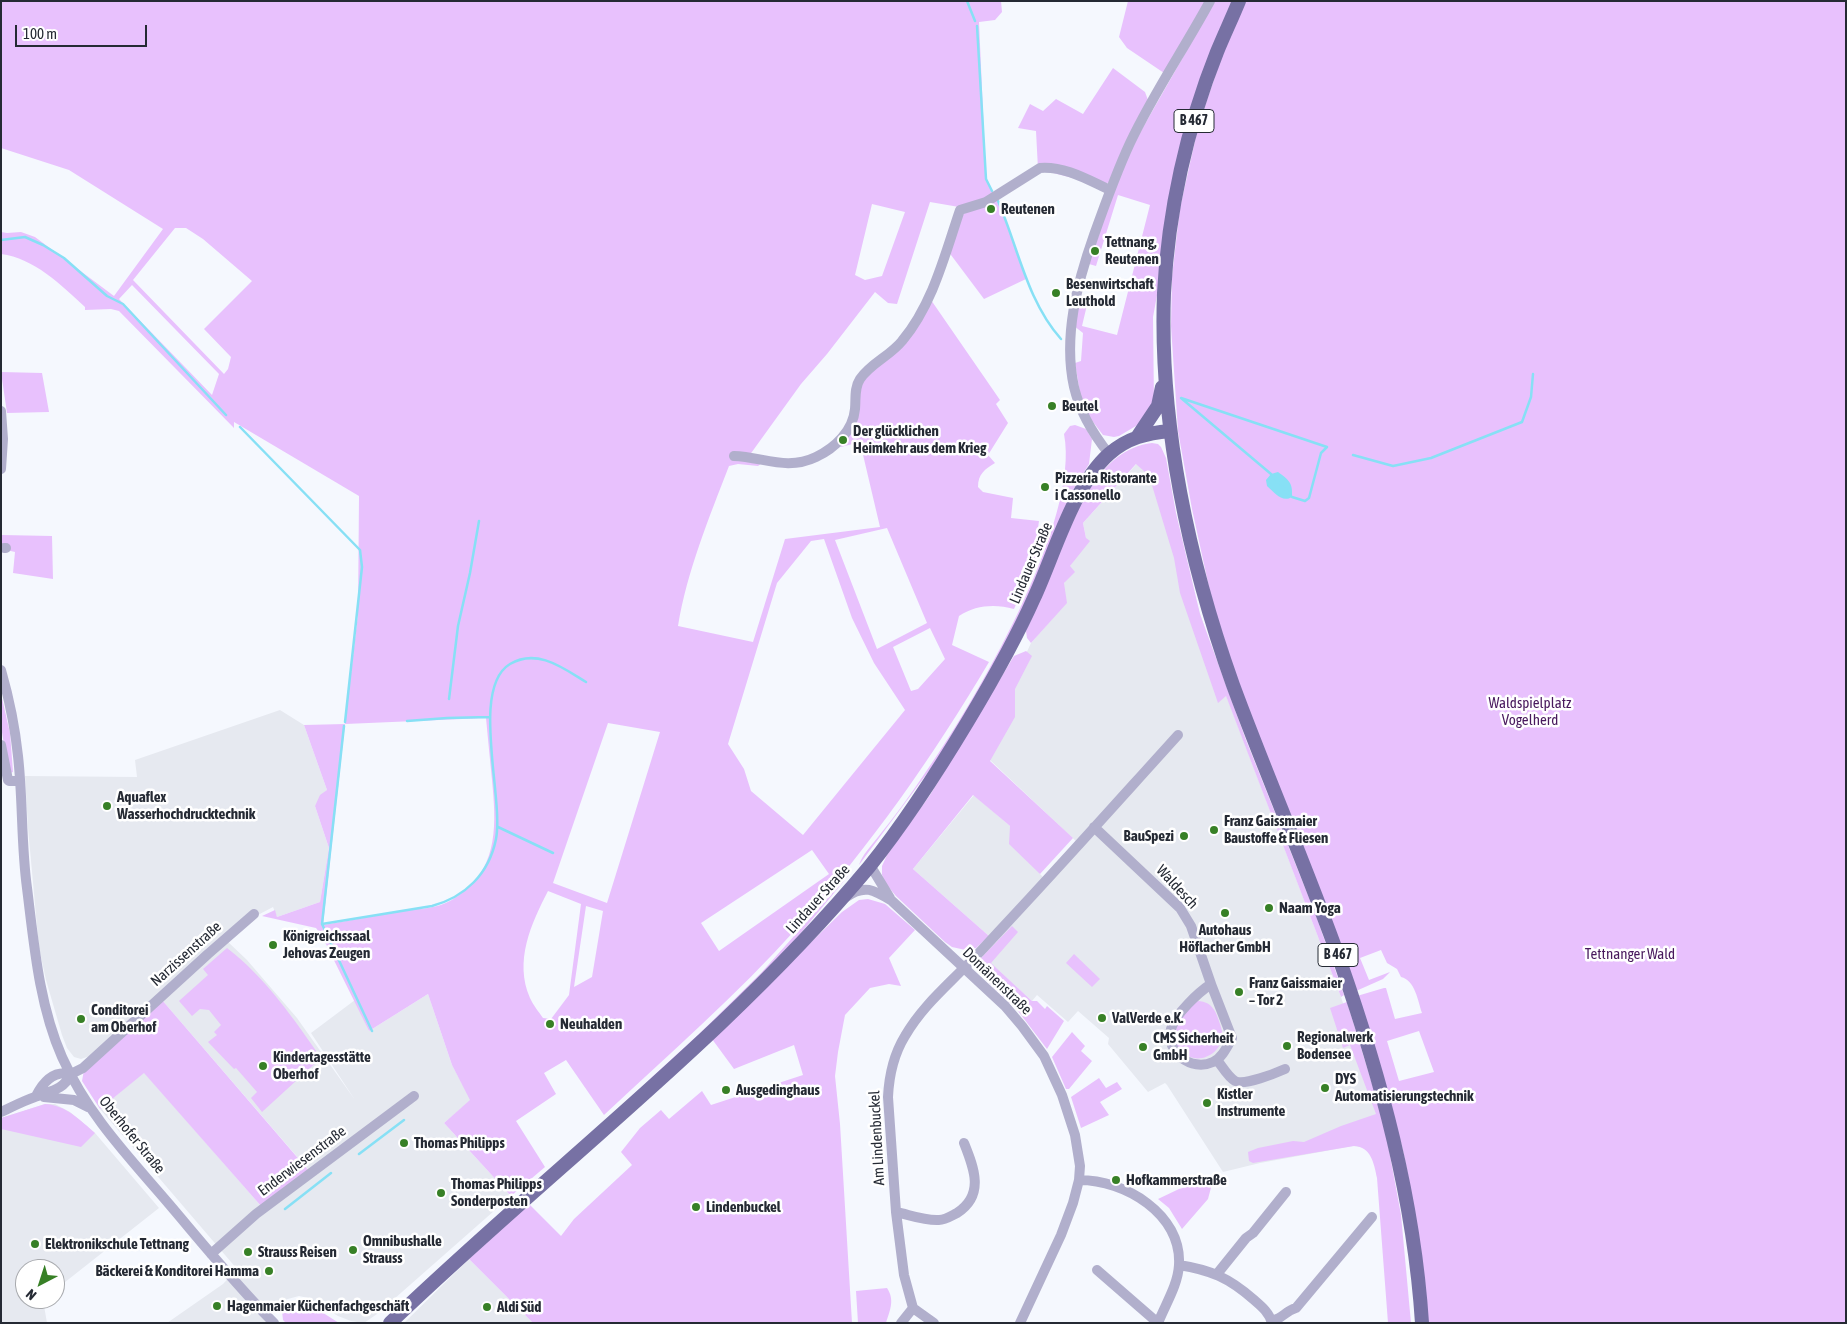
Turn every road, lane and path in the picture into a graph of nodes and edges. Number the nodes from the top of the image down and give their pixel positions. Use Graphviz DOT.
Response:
graph roads {
  1 [pos="1210,1"];
  2 [pos="1239,1"];
  3 [pos="1110,190"];
  4 [pos="1165,374"];
  5 [pos="1,411"];
  6 [pos="1170,431"];
  7 [pos="1138,436"];
  8 [pos="1109,454"];
  9 [pos="734,456"];
  10 [pos="1,469"];
  11 [pos="1,670"];
  12 [pos="1178,735"];
  13 [pos="1,745"];
  14 [pos="20,781"];
  15 [pos="1094,827"];
  16 [pos="870,865"];
  17 [pos="892,901"];
  18 [pos="837,904"];
  19 [pos="254,914"];
  20 [pos="964,969"];
  21 [pos="1211,984"];
  22 [pos="1217,1060"];
  23 [pos="1285,1069"];
  24 [pos="70,1074"];
  25 [pos="36,1096"];
  26 [pos="414,1096"];
  27 [pos="90,1109"];
  28 [pos="1,1112"];
  29 [pos="964,1143"];
  30 [pos="1079,1180"];
  31 [pos="1286,1192"];
  32 [pos="896,1212"];
  33 [pos="1372,1217"];
  34 [pos="211,1254"];
  35 [pos="1179,1265"];
  36 [pos="1097,1270"];
  37 [pos="1216,1274"];
  38 [pos="913,1308"];
  39 [pos="1272,1322"];
  40 [pos="274,1323"];
  41 [pos="390,1323"];
  42 [pos="901,1323"];
  43 [pos="934,1323"];
  44 [pos="1020,1323"];
  45 [pos="1422,1323"];
  1 -- 3 [label="street"];
  2 -- 4 [label="main road, B 467"];
  3 -- 8 [label="street"];
  3 -- 9 [label="street"];
  4 -- 6 [label="main road, B 467"];
  4 -- 7 [label="main road"];
  5 -- 10 [label="street"];
  6 -- 7 [label="main road, Lindauer Straße"];
  6 -- 45 [label="main road, B 467"];
  7 -- 8 [label="main road, Lindauer Straße"];
  8 -- 16 [label="main road, Lindauer Straße"];
  11 -- 14 [label="street, Oberhofer Straße"];
  12 -- 15 [label="street"];
  13 -- 14 [label="street"];
  14 -- 24 [label="street, Oberhofer Straße"];
  15 -- 20 [label="street"];
  15 -- 21 [label="street, Waldesch"];
  16 -- 17 [label="street, Domänenstraße"];
  16 -- 18 [label="main road, Lindauer Straße"];
  17 -- 18 [label="street, Domänenstraße"];
  17 -- 20 [label="street, Domänenstraße"];
  18 -- 41 [label="main road, Lindauer Straße"];
  19 -- 24 [label="street, Narzissenstraße"];
  20 -- 30 [label="street, Domänenstraße"];
  20 -- 32 [label="street, Am Lindenbuckel"];
  21 -- 22 [label="street, Waldesch"];
  21 -- 22 [label="street"];
  22 -- 23 [label="street"];
  24 -- 25 [label="street, Narzissenstraße"];
  24 -- 27 [label="street, Oberhofer Straße"];
  25 -- 27 [label="street"];
  25 -- 28 [label="street, Narzissenstraße"];
  26 -- 34 [label="street, Enderwiesenstraße"];
  27 -- 34 [label="street, Oberhofer Straße"];
  29 -- 32 [label="street"];
  30 -- 35 [label="street"];
  30 -- 44 [label="street, Domänenstraße"];
  31 -- 37 [label="street"];
  32 -- 38 [label="street, Am Lindenbuckel"];
  33 -- 39 [label="street"];
  34 -- 40 [label="street, Oberhofer Straße"];
  35 -- 36 [label="street"];
  35 -- 37 [label="street"];
  37 -- 39 [label="street"];
  38 -- 42 [label="street"];
  38 -- 43 [label="street"];
}
